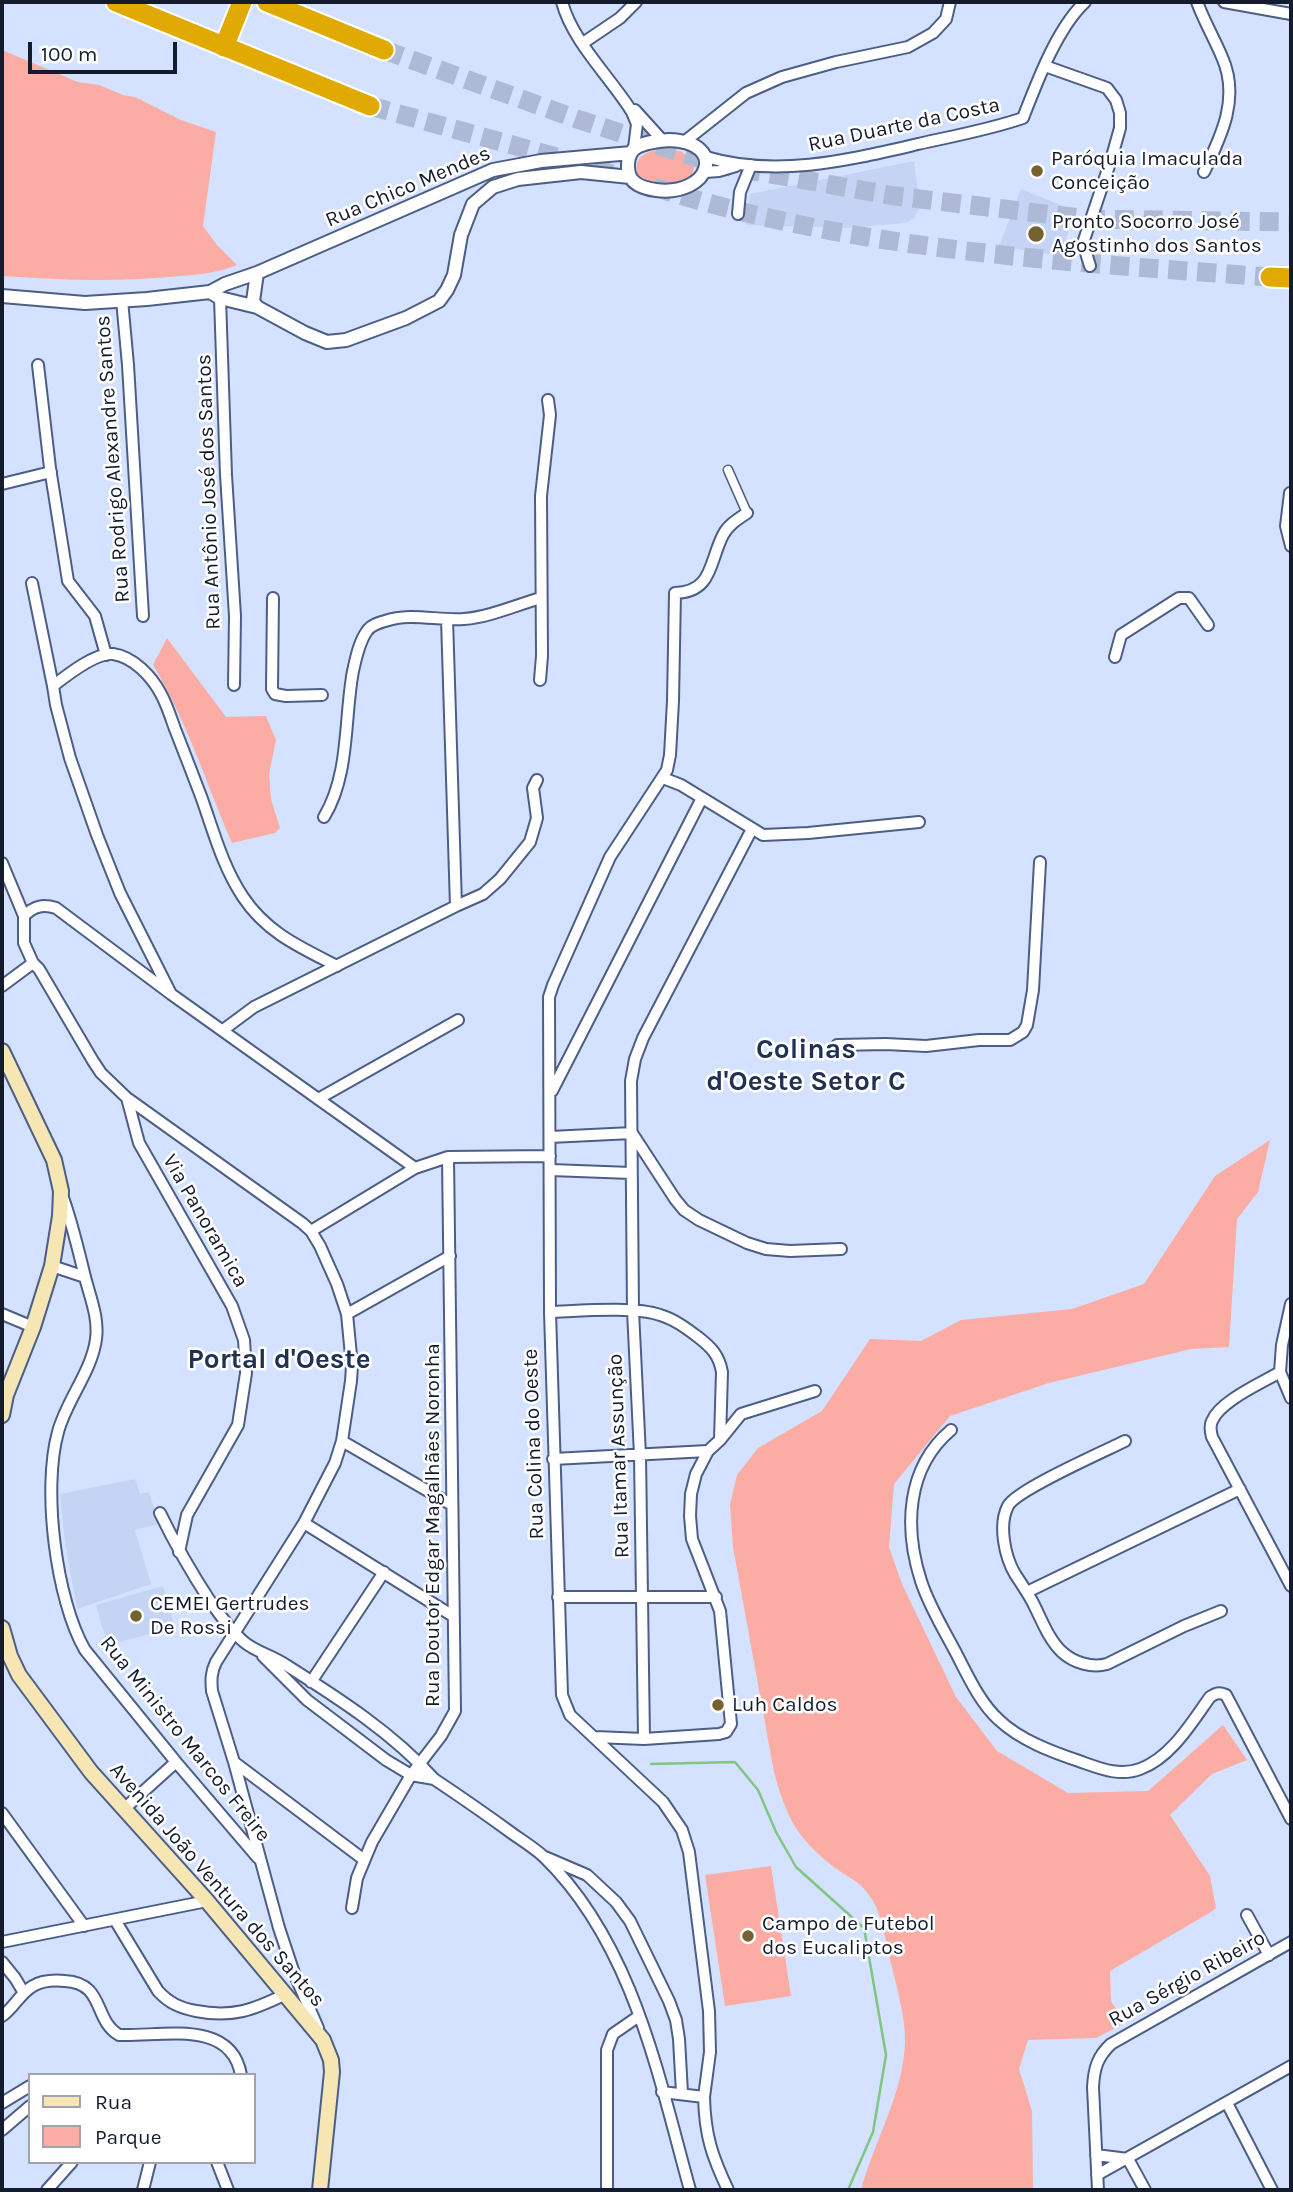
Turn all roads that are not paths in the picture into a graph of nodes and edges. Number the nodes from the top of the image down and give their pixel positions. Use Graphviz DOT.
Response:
graph roads {
  1 [pos="116,2"];
  2 [pos="242,2"];
  3 [pos="267,2"];
  4 [pos="562,2"];
  5 [pos="636,2"];
  6 [pos="950,2"];
  7 [pos="1085,2"];
  8 [pos="1197,2"];
  9 [pos="1224,2"];
  10 [pos="1291,14"];
  11 [pos="583,43"];
  12 [pos="224,47"];
  13 [pos="384,50"];
  14 [pos="1045,65"];
  15 [pos="625,101"];
  16 [pos="370,106"];
  17 [pos="663,141"];
  18 [pos="684,142"];
  19 [pos="633,151"];
  20 [pos="706,157"];
  21 [pos="746,165"];
  22 [pos="705,172"];
  23 [pos="1204,172"];
  24 [pos="630,177"];
  25 [pos="738,214"];
  26 [pos="1090,266"];
  27 [pos="257,273"];
  28 [pos="1270,277"];
  29 [pos="1291,278"];
  30 [pos="215,295"];
  31 [pos="2,296"];
  32 [pos="122,300"];
  33 [pos="257,307"];
  34 [pos="38,365"];
  35 [pos="548,400"];
  36 [pos="728,470"];
  37 [pos="51,472"];
  38 [pos="2,484"];
  39 [pos="1290,492"];
  40 [pos="747,513"];
  41 [pos="1291,546"];
  42 [pos="32,583"];
  43 [pos="273,598"];
  44 [pos="541,598"];
  45 [pos="143,616"];
  46 [pos="447,619"];
  47 [pos="1208,625"];
  48 [pos="106,655"];
  49 [pos="1115,657"];
  50 [pos="540,680"];
  51 [pos="234,685"];
  52 [pos="53,686"];
  53 [pos="322,695"];
  54 [pos="663,778"];
  55 [pos="537,780"];
  56 [pos="702,798"];
  57 [pos="324,817"];
  58 [pos="919,822"];
  59 [pos="752,829"];
  60 [pos="1040,862"];
  61 [pos="2,863"];
  62 [pos="457,906"];
  63 [pos="24,916"];
  64 [pos="33,963"];
  65 [pos="337,966"];
  66 [pos="2,986"];
  67 [pos="171,994"];
  68 [pos="458,1020"];
  69 [pos="223,1030"];
  70 [pos="837,1045"];
  71 [pos="2,1051"];
  72 [pos="7,1073"];
  73 [pos="551,1093"];
  74 [pos="127,1098"];
  75 [pos="318,1099"];
  76 [pos="632,1133"];
  77 [pos="550,1137"];
  78 [pos="550,1156"];
  79 [pos="448,1157"];
  80 [pos="415,1168"];
  81 [pos="551,1170"];
  82 [pos="631,1173"];
  83 [pos="61,1191"];
  84 [pos="311,1231"];
  85 [pos="841,1249"];
  86 [pos="450,1256"];
  87 [pos="52,1266"];
  88 [pos="85,1277"];
  89 [pos="1291,1304"];
  90 [pos="633,1311"];
  91 [pos="550,1312"];
  92 [pos="2,1314"];
  93 [pos="346,1314"];
  94 [pos="33,1327"];
  95 [pos="1280,1373"];
  96 [pos="815,1391"];
  97 [pos="4,1398"];
  98 [pos="1291,1398"];
  99 [pos="2,1415"];
  100 [pos="951,1430"];
  101 [pos="720,1440"];
  102 [pos="342,1441"];
  103 [pos="1125,1441"];
  104 [pos="708,1451"];
  105 [pos="640,1455"];
  106 [pos="553,1459"];
  107 [pos="1240,1489"];
  108 [pos="452,1504"];
  109 [pos="160,1513"];
  110 [pos="304,1523"];
  111 [pos="179,1552"];
  112 [pos="384,1572"];
  113 [pos="1291,1586"];
  114 [pos="1027,1592"];
  115 [pos="643,1596"];
  116 [pos="558,1597"];
  117 [pos="716,1597"];
  118 [pos="1221,1611"];
  119 [pos="453,1616"];
  120 [pos="2,1628"];
  121 [pos="235,1633"];
  122 [pos="256,1649"];
  123 [pos="6,1659"];
  124 [pos="311,1682"];
  125 [pos="595,1737"];
  126 [pos="644,1739"];
  127 [pos="176,1762"];
  128 [pos="234,1762"];
  129 [pos="420,1764"];
  130 [pos="411,1775"];
  131 [pos="434,1779"];
  132 [pos="124,1809"];
  133 [pos="2,1813"];
  134 [pos="1291,1819"];
  135 [pos="542,1855"];
  136 [pos="363,1859"];
  137 [pos="260,1860"];
  138 [pos="208,1901"];
  139 [pos="352,1908"];
  140 [pos="1247,1915"];
  141 [pos="115,1920"];
  142 [pos="85,1926"];
  143 [pos="2,1942"];
  144 [pos="1291,1942"];
  145 [pos="1269,1955"];
  146 [pos="2,1962"];
  147 [pos="24,1993"];
  148 [pos="286,1994"];
  149 [pos="2,2016"];
  150 [pos="639,2016"];
  151 [pos="323,2040"];
  152 [pos="1291,2066"];
  153 [pos="240,2073"];
  154 [pos="28,2087"];
  155 [pos="662,2092"];
  156 [pos="682,2093"];
  157 [pos="704,2097"];
  158 [pos="2,2103"];
  159 [pos="1227,2103"];
  160 [pos="28,2108"];
  161 [pos="2,2130"];
  162 [pos="1096,2154"];
  163 [pos="1128,2159"];
  164 [pos="70,2164"];
  165 [pos="149,2164"];
  166 [pos="218,2164"];
  167 [pos="1097,2175"];
  168 [pos="47,2190"];
  169 [pos="143,2190"];
  170 [pos="228,2190"];
  171 [pos="320,2190"];
  172 [pos="607,2190"];
  173 [pos="690,2190"];
  174 [pos="728,2190"];
  175 [pos="1098,2190"];
  176 [pos="1146,2190"];
  177 [pos="1272,2190"];
  1 -- 12 [label="highway"];
  2 -- 12 [label="highway"];
  3 -- 13 [label="highway"];
  4 -- 11 [label="street"];
  5 -- 11 [label="street"];
  6 -- 18 [label="street"];
  7 -- 14 [label="street"];
  8 -- 23 [label="street"];
  9 -- 10 [label="street"];
  11 -- 15 [label="street"];
  12 -- 16 [label="highway"];
  14 -- 21 [label="street, Rua Duarte da Costa"];
  14 -- 26 [label="street"];
  15 -- 17 [label="street"];
  15 -- 19 [label="street"];
  17 -- 18 [label="street"];
  17 -- 19 [label="street"];
  18 -- 20 [label="street"];
  19 -- 24 [label="street"];
  19 -- 27 [label="street, Rua Chico Mendes"];
  20 -- 21 [label="street, Rua Duarte da Costa"];
  20 -- 22 [label="street"];
  21 -- 22 [label="street, Rua Duarte da Costa"];
  21 -- 25 [label="street"];
  22 -- 24 [label="street"];
  24 -- 33 [label="street, Rua Chico Mendes"];
  27 -- 30 [label="street, Rua Chico Mendes"];
  27 -- 33 [label="street"];
  28 -- 29 [label="highway"];
  30 -- 32 [label="street, Rua Chico Mendes"];
  30 -- 33 [label="street, Rua Chico Mendes"];
  30 -- 51 [label="street, Rua Antônio José dos Santos"];
  31 -- 32 [label="street, Rua Chico Mendes"];
  32 -- 45 [label="street, Rua Rodrigo Alexandre Santos"];
  34 -- 37 [label="street"];
  35 -- 44 [label="street"];
  36 -- 40 [label="street"];
  37 -- 38 [label="street"];
  37 -- 48 [label="street"];
  39 -- 41 [label="street"];
  40 -- 54 [label="street"];
  42 -- 52 [label="street"];
  43 -- 53 [label="street"];
  44 -- 46 [label="street"];
  44 -- 50 [label="street"];
  46 -- 57 [label="street"];
  46 -- 62 [label="street"];
  47 -- 49 [label="street"];
  48 -- 52 [label="street"];
  48 -- 65 [label="street"];
  52 -- 67 [label="street"];
  54 -- 56 [label="street"];
  54 -- 73 [label="street, Rua Colina do Oeste"];
  55 -- 62 [label="street"];
  56 -- 59 [label="street"];
  56 -- 73 [label="street"];
  58 -- 59 [label="street"];
  59 -- 76 [label="street, Rua Itamar Assunção"];
  60 -- 70 [label="street"];
  61 -- 63 [label="street"];
  62 -- 65 [label="street"];
  63 -- 64 [label="street"];
  63 -- 67 [label="street"];
  64 -- 66 [label="street"];
  64 -- 74 [label="street"];
  65 -- 69 [label="street"];
  67 -- 69 [label="street"];
  68 -- 75 [label="street"];
  69 -- 75 [label="street"];
  71 -- 72 [label="main road"];
  72 -- 83 [label="main road"];
  73 -- 77 [label="street, Rua Colina do Oeste"];
  74 -- 84 [label="street"];
  74 -- 111 [label="street, Via Panoramica"];
  75 -- 80 [label="street"];
  76 -- 77 [label="street"];
  76 -- 82 [label="street, Rua Itamar Assunção"];
  76 -- 85 [label="street"];
  77 -- 78 [label="street, Rua Colina do Oeste"];
  78 -- 79 [label="street"];
  78 -- 81 [label="street, Rua Colina do Oeste"];
  79 -- 80 [label="street"];
  79 -- 86 [label="street, Rua Doutor Edgar Magalhães Noronha"];
  80 -- 84 [label="street"];
  81 -- 82 [label="street"];
  81 -- 91 [label="street, Rua Colina do Oeste"];
  82 -- 90 [label="street, Rua Itamar Assunção"];
  83 -- 87 [label="main road"];
  83 -- 88 [label="street, Rua Ministro Marcos Freire"];
  84 -- 93 [label="street"];
  86 -- 93 [label="street"];
  86 -- 108 [label="street, Rua Doutor Edgar Magalhães Noronha"];
  87 -- 88 [label="street"];
  87 -- 94 [label="main road"];
  88 -- 127 [label="street, Rua Ministro Marcos Freire"];
  89 -- 95 [label="street"];
  90 -- 91 [label="street"];
  90 -- 101 [label="street"];
  90 -- 105 [label="street, Rua Itamar Assunção"];
  91 -- 106 [label="street, Rua Colina do Oeste"];
  92 -- 94 [label="street"];
  93 -- 102 [label="street"];
  94 -- 97 [label="main road"];
  95 -- 98 [label="street"];
  95 -- 107 [label="street"];
  96 -- 101 [label="street"];
  97 -- 99 [label="main road"];
  100 -- 134 [label="street"];
  101 -- 104 [label="street"];
  102 -- 108 [label="street"];
  102 -- 110 [label="street"];
  103 -- 114 [label="street"];
  104 -- 105 [label="street"];
  104 -- 117 [label="street"];
  105 -- 106 [label="street"];
  105 -- 115 [label="street, Rua Itamar Assunção"];
  106 -- 116 [label="street, Rua Colina do Oeste"];
  107 -- 113 [label="street"];
  107 -- 114 [label="street"];
  108 -- 119 [label="street, Rua Doutor Edgar Magalhães Noronha"];
  109 -- 111 [label="street"];
  110 -- 112 [label="street"];
  110 -- 121 [label="street"];
  111 -- 121 [label="street"];
  112 -- 119 [label="street"];
  112 -- 124 [label="street"];
  114 -- 118 [label="street"];
  115 -- 116 [label="street"];
  115 -- 117 [label="street"];
  115 -- 126 [label="street, Rua Itamar Assunção"];
  116 -- 125 [label="street, Rua Colina do Oeste"];
  117 -- 126 [label="street"];
  119 -- 129 [label="street, Rua Doutor Edgar Magalhães Noronha"];
  120 -- 123 [label="main road, Avenida João Ventura dos Santos"];
  121 -- 122 [label="street"];
  121 -- 128 [label="street"];
  122 -- 124 [label="street"];
  122 -- 130 [label="street"];
  123 -- 132 [label="main road, Avenida João Ventura dos Santos"];
  124 -- 129 [label="street"];
  125 -- 126 [label="street"];
  125 -- 157 [label="street, Rua Colina do Oeste"];
  127 -- 132 [label="street"];
  127 -- 137 [label="street, Rua Ministro Marcos Freire"];
  128 -- 136 [label="street"];
  128 -- 137 [label="street"];
  129 -- 130 [label="street, Rua Doutor Edgar Magalhães Noronha"];
  129 -- 131 [label="street"];
  130 -- 131 [label="street"];
  130 -- 136 [label="street, Rua Doutor Edgar Magalhães Noronha"];
  131 -- 135 [label="street"];
  132 -- 138 [label="main road, Avenida João Ventura dos Santos"];
  133 -- 142 [label="street"];
  135 -- 150 [label="street"];
  135 -- 156 [label="street"];
  136 -- 139 [label="street, Rua Doutor Edgar Magalhães Noronha"];
  137 -- 151 [label="street"];
  138 -- 141 [label="street"];
  138 -- 148 [label="main road, Avenida João Ventura dos Santos"];
  140 -- 145 [label="street"];
  141 -- 142 [label="street"];
  141 -- 148 [label="street"];
  142 -- 143 [label="street"];
  144 -- 145 [label="street, Rua Sérgio Ribeiro"];
  145 -- 162 [label="street, Rua Sérgio Ribeiro"];
  146 -- 147 [label="street"];
  147 -- 149 [label="street"];
  147 -- 153 [label="street"];
  148 -- 151 [label="main road, Avenida João Ventura dos Santos"];
  150 -- 155 [label="street"];
  150 -- 172 [label="street"];
  151 -- 171 [label="main road, Avenida João Ventura dos Santos"];
  152 -- 159 [label="street"];
  154 -- 158 [label="street"];
  155 -- 156 [label="street"];
  155 -- 173 [label="street"];
  156 -- 157 [label="street"];
  157 -- 174 [label="street, Rua Colina do Oeste"];
  159 -- 163 [label="street"];
  159 -- 177 [label="street"];
  160 -- 161 [label="street"];
  162 -- 163 [label="street"];
  162 -- 167 [label="street, Rua Sérgio Ribeiro"];
  163 -- 167 [label="street"];
  163 -- 176 [label="street"];
  164 -- 168 [label="street"];
  165 -- 169 [label="street"];
  166 -- 170 [label="street"];
  167 -- 175 [label="street, Rua Sérgio Ribeiro"];
}
